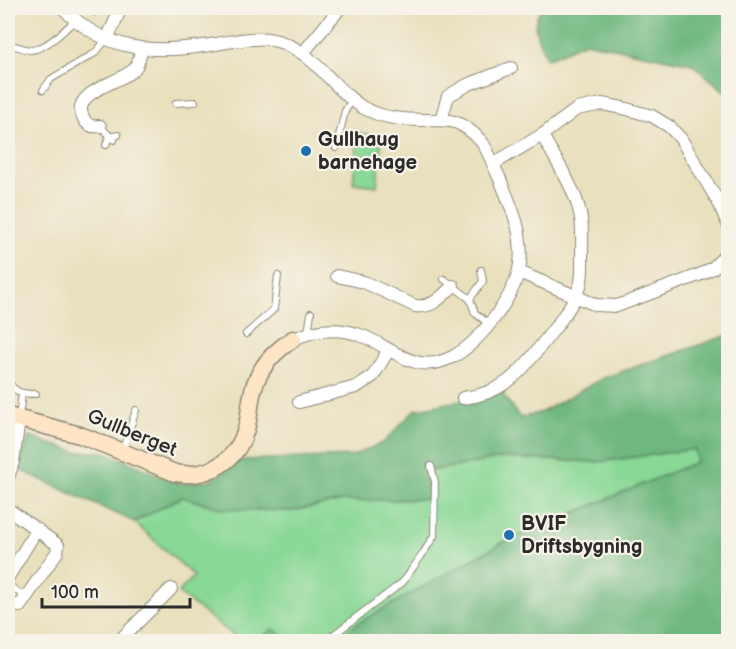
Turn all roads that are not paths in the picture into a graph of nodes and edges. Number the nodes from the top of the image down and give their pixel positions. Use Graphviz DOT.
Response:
graph roads {
  1 [pos="63,8"];
  2 [pos="101,8"];
  3 [pos="121,8"];
  4 [pos="340,8"];
  5 [pos="94,12"];
  6 [pos="75,20"];
  7 [pos="107,39"];
  8 [pos="8,46"];
  9 [pos="141,50"];
  10 [pos="303,53"];
  11 [pos="511,69"];
  12 [pos="43,90"];
  13 [pos="352,100"];
  14 [pos="195,102"];
  15 [pos="176,104"];
  16 [pos="441,120"];
  17 [pos="100,126"];
  18 [pos="542,135"];
  19 [pos="106,145"];
  20 [pos="336,148"];
  21 [pos="493,164"];
  22 [pos="729,224"];
  23 [pos="729,252"];
  24 [pos="481,270"];
  25 [pos="519,273"];
  26 [pos="278,276"];
  27 [pos="337,276"];
  28 [pos="448,282"];
  29 [pos="575,297"];
  30 [pos="470,299"];
  31 [pos="311,313"];
  32 [pos="489,324"];
  33 [pos="246,334"];
  34 [pos="301,336"];
  35 [pos="388,351"];
  36 [pos="8,381"];
  37 [pos="22,394"];
  38 [pos="36,394"];
  39 [pos="463,398"];
  40 [pos="299,402"];
  41 [pos="136,410"];
  42 [pos="13,418"];
  43 [pos="122,452"];
  44 [pos="431,466"];
  45 [pos="8,478"];
  46 [pos="8,509"];
  47 [pos="37,529"];
  48 [pos="8,577"];
  49 [pos="8,585"];
  50 [pos="171,589"];
  51 [pos="27,598"];
  52 [pos="8,604"];
  53 [pos="118,642"];
  54 [pos="324,642"];
  1 -- 6 [label="street"];
  2 -- 5 [label="lane"];
  3 -- 7 [label="street"];
  4 -- 10 [label="street"];
  6 -- 7 [label="street"];
  6 -- 8 [label="lane"];
  7 -- 9 [label="street"];
  7 -- 12 [label="lane"];
  9 -- 10 [label="street"];
  9 -- 17 [label="street"];
  10 -- 13 [label="street"];
  11 -- 16 [label="street"];
  13 -- 16 [label="street"];
  13 -- 20 [label="lane"];
  14 -- 15 [label="lane"];
  16 -- 21 [label="street"];
  17 -- 19 [label="lane"];
  18 -- 21 [label="street"];
  18 -- 22 [label="street"];
  18 -- 29 [label="street"];
  21 -- 25 [label="street"];
  23 -- 29 [label="street"];
  24 -- 30 [label="lane"];
  25 -- 29 [label="street"];
  25 -- 32 [label="street"];
  26 -- 33 [label="lane"];
  27 -- 28 [label="street"];
  28 -- 30 [label="lane"];
  29 -- 39 [label="street"];
  30 -- 32 [label="lane"];
  31 -- 34 [label="lane"];
  32 -- 35 [label="street"];
  34 -- 35 [label="street"];
  34 -- 43 [label="street, Gullberget"];
  35 -- 40 [label="street"];
  36 -- 37 [label="lane"];
  37 -- 38 [label="lane"];
  37 -- 42 [label="lane"];
  41 -- 43 [label="lane"];
  42 -- 43 [label="street, Gullberget"];
  42 -- 45 [label="street"];
  44 -- 54 [label="lane"];
  46 -- 47 [label="street"];
  47 -- 48 [label="street"];
  47 -- 51 [label="street"];
  49 -- 51 [label="lane"];
  50 -- 53 [label="street"];
  51 -- 52 [label="street"];
}
